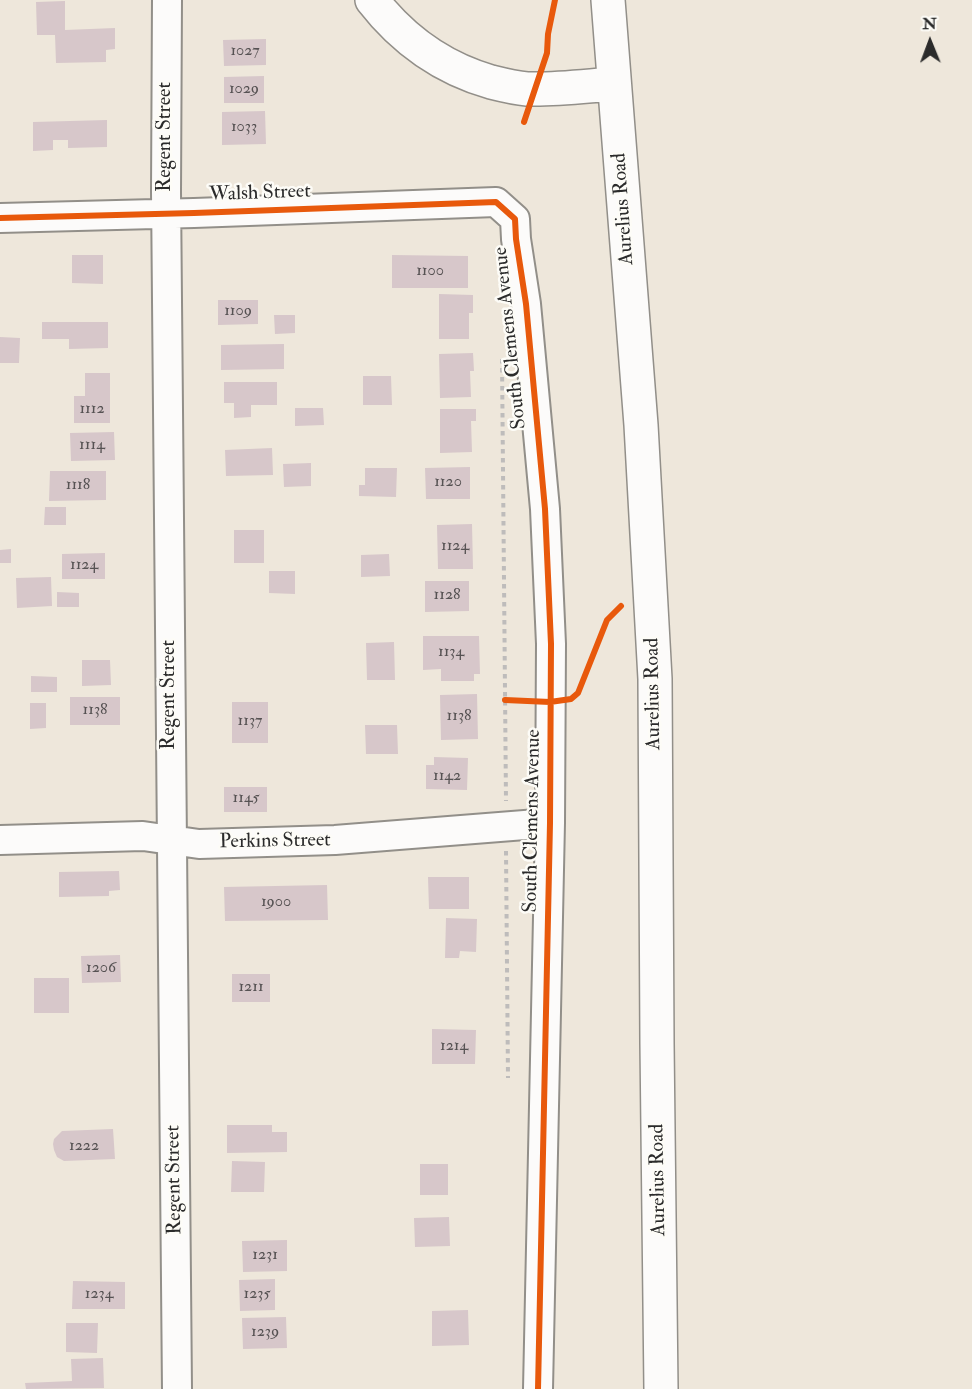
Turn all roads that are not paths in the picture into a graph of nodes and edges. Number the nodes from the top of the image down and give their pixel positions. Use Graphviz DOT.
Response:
graph roads {
  1 [pos="167,0"];
  2 [pos="372,0"];
  3 [pos="608,0"];
  4 [pos="614,84"];
  5 [pos="167,214"];
  6 [pos="0,218"];
  7 [pos="514,219"];
  8 [pos="550,823"];
  9 [pos="171,839"];
  10 [pos="0,840"];
  11 [pos="177,1389"];
  12 [pos="538,1389"];
  13 [pos="661,1389"];
  1 -- 5 [label="street, Regent Street"];
  2 -- 4 [label="street"];
  3 -- 4 [label="street, Aurelius Road"];
  4 -- 13 [label="street, Aurelius Road"];
  5 -- 6 [label="street, Walsh Street"];
  5 -- 7 [label="street, Walsh Street"];
  5 -- 9 [label="street, Regent Street"];
  7 -- 8 [label="street, South Clemens Avenue"];
  8 -- 9 [label="street, Perkins Street"];
  8 -- 12 [label="street, South Clemens Avenue"];
  9 -- 10 [label="street, Perkins Street"];
  9 -- 11 [label="street, Regent Street"];
}
